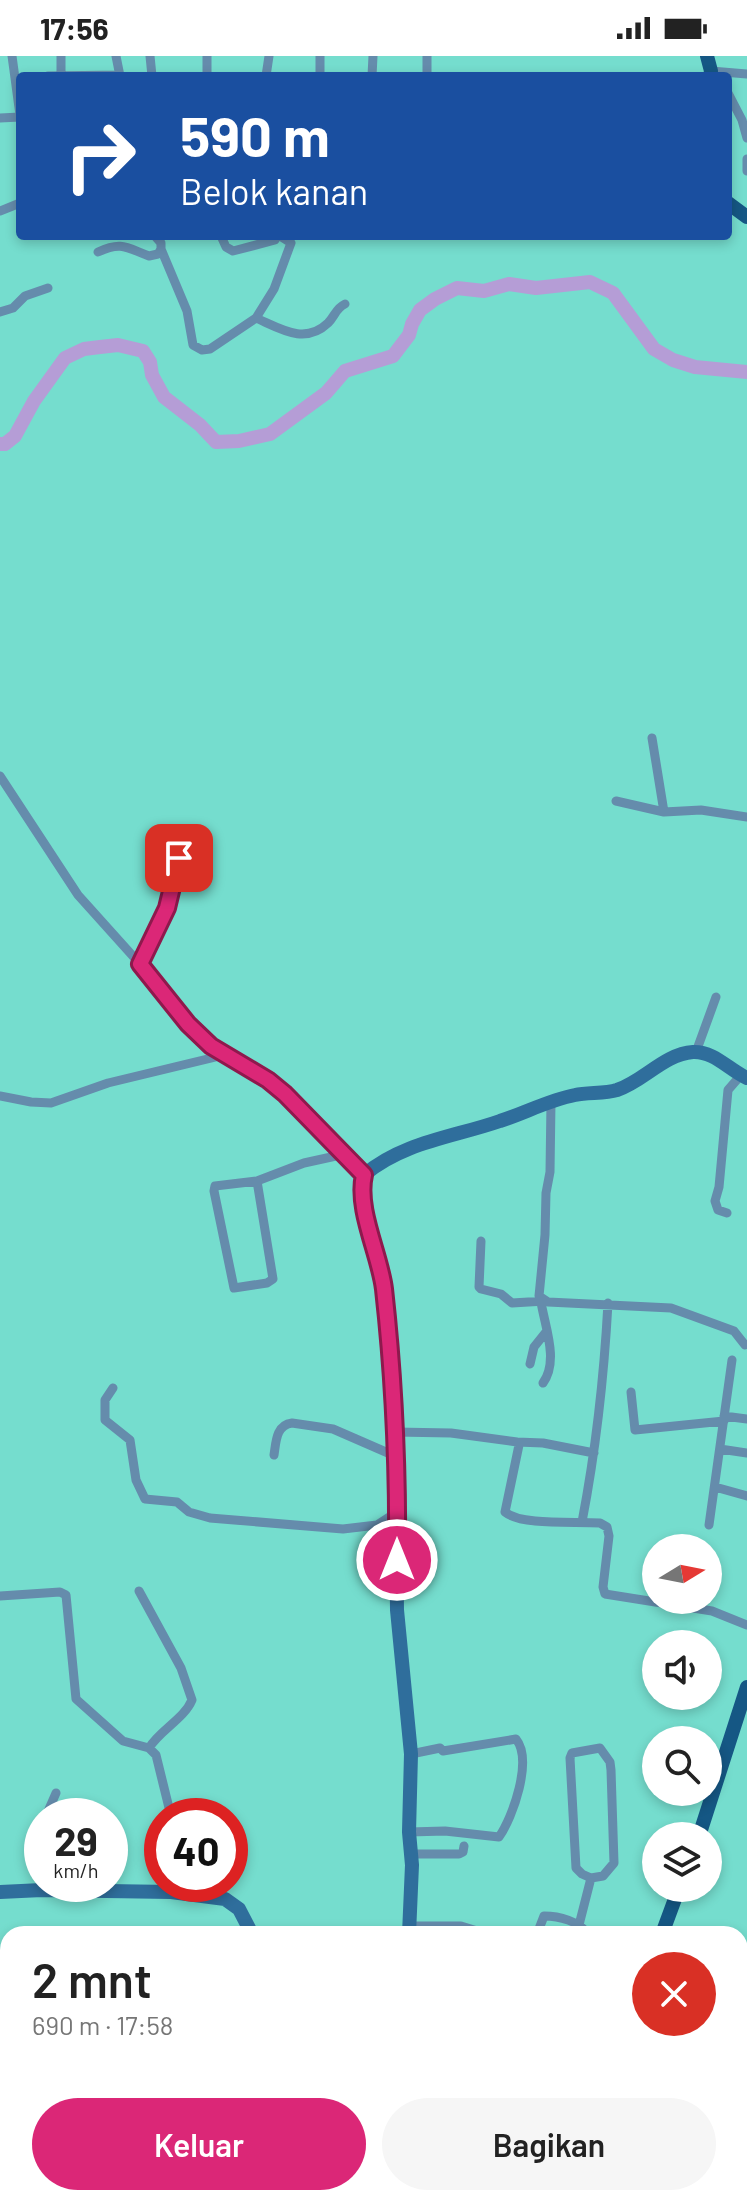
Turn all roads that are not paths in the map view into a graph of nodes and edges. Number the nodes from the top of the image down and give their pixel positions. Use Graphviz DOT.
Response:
graph roads {
  1 [pos="732,102"];
  2 [pos="746,133"];
  3 [pos="747,159"];
  4 [pos="747,171"];
  5 [pos="158,240"];
  6 [pos="223,240"];
  7 [pos="275,240"];
  8 [pos="286,240"];
  9 [pos="161,249"];
  10 [pos="98,252"];
  11 [pos="48,288"];
  12 [pos="345,304"];
  13 [pos="0,312"];
  14 [pos="256,318"];
  15 [pos="652,738"];
  16 [pos="0,776"];
  17 [pos="616,801"];
  18 [pos="664,812"];
  19 [pos="747,817"];
  20 [pos="179,858"];
  21 [pos="140,964"];
  22 [pos="716,997"];
  23 [pos="696,1052"];
  24 [pos="224,1055"];
  25 [pos="744,1076"];
  26 [pos="0,1096"];
  27 [pos="551,1102"];
  28 [pos="345,1154"];
  29 [pos="364,1175"];
  30 [pos="257,1181"];
  31 [pos="727,1213"];
  32 [pos="481,1241"];
  33 [pos="543,1301"];
  34 [pos="608,1303"];
  35 [pos="546,1332"];
  36 [pos="745,1345"];
  37 [pos="732,1360"];
  38 [pos="530,1364"];
  39 [pos="543,1383"];
  40 [pos="113,1388"];
  41 [pos="631,1392"];
  42 [pos="724,1419"];
  43 [pos="747,1419"];
  44 [pos="395,1432"];
  45 [pos="517,1442"];
  46 [pos="720,1449"];
  47 [pos="594,1453"];
  48 [pos="747,1453"];
  49 [pos="274,1455"];
  50 [pos="395,1456"];
  51 [pos="715,1487"];
  52 [pos="747,1496"];
  53 [pos="397,1512"];
  54 [pos="582,1522"];
  55 [pos="709,1525"];
  56 [pos="139,1591"];
  57 [pos="0,1596"];
  58 [pos="747,1625"];
  59 [pos="747,1687"];
  60 [pos="149,1748"];
  61 [pos="411,1754"];
  62 [pos="56,1793"];
  63 [pos="54,1798"];
  64 [pos="167,1798"];
  65 [pos="704,1822"];
  66 [pos="409,1832"];
  67 [pos="464,1846"];
  68 [pos="411,1854"];
  69 [pos="591,1878"];
  70 [pos="24,1891"];
  71 [pos="0,1892"];
  72 [pos="230,1902"];
  73 [pos="674,1902"];
  74 [pos="579,1925"];
  75 [pos="248,1926"];
  76 [pos="409,1926"];
  77 [pos="540,1926"];
  78 [pos="665,1926"];
  1 -- 2 [label="street"];
  3 -- 4 [label="street"];
  5 -- 9 [label="street"];
  6 -- 7 [label="street"];
  8 -- 14 [label="street"];
  9 -- 10 [label="street"];
  9 -- 14 [label="street"];
  11 -- 13 [label="street"];
  12 -- 14 [label="street"];
  15 -- 18 [label="street"];
  16 -- 21 [label="street"];
  17 -- 18 [label="street"];
  18 -- 19 [label="street"];
  20 -- 21 [label="street"];
  21 -- 24 [label="street"];
  22 -- 23 [label="street"];
  23 -- 25 [label="street"];
  23 -- 27 [label="street"];
  24 -- 26 [label="street"];
  24 -- 28 [label="street"];
  25 -- 31 [label="street"];
  27 -- 29 [label="street"];
  27 -- 33 [label="street"];
  28 -- 29 [label="street"];
  28 -- 30 [label="street"];
  29 -- 44 [label="street"];
  30 -- 30 [label="street"];
  32 -- 33 [label="street"];
  33 -- 34 [label="street"];
  33 -- 35 [label="street"];
  34 -- 36 [label="street"];
  34 -- 47 [label="street"];
  35 -- 38 [label="street"];
  35 -- 39 [label="street"];
  37 -- 42 [label="street"];
  40 -- 53 [label="street"];
  41 -- 42 [label="street"];
  42 -- 43 [label="street"];
  42 -- 46 [label="street"];
  44 -- 45 [label="street"];
  44 -- 50 [label="street"];
  45 -- 47 [label="street"];
  45 -- 54 [label="street"];
  46 -- 48 [label="street"];
  46 -- 51 [label="street"];
  47 -- 54 [label="street"];
  49 -- 50 [label="street"];
  50 -- 53 [label="street"];
  51 -- 52 [label="street"];
  51 -- 55 [label="street"];
  53 -- 61 [label="street"];
  54 -- 58 [label="street"];
  56 -- 60 [label="street"];
  57 -- 60 [label="street"];
  59 -- 65 [label="main road"];
  60 -- 64 [label="street"];
  61 -- 66 [label="street"];
  61 -- 66 [label="street"];
  62 -- 63 [label="street"];
  66 -- 68 [label="street"];
  67 -- 68 [label="street"];
  68 -- 76 [label="street"];
  69 -- 69 [label="street"];
  69 -- 74 [label="street"];
  70 -- 71 [label="street"];
  72 -- 75 [label="street"];
  73 -- 78 [label="main road"];
  74 -- 77 [label="street"];
}
